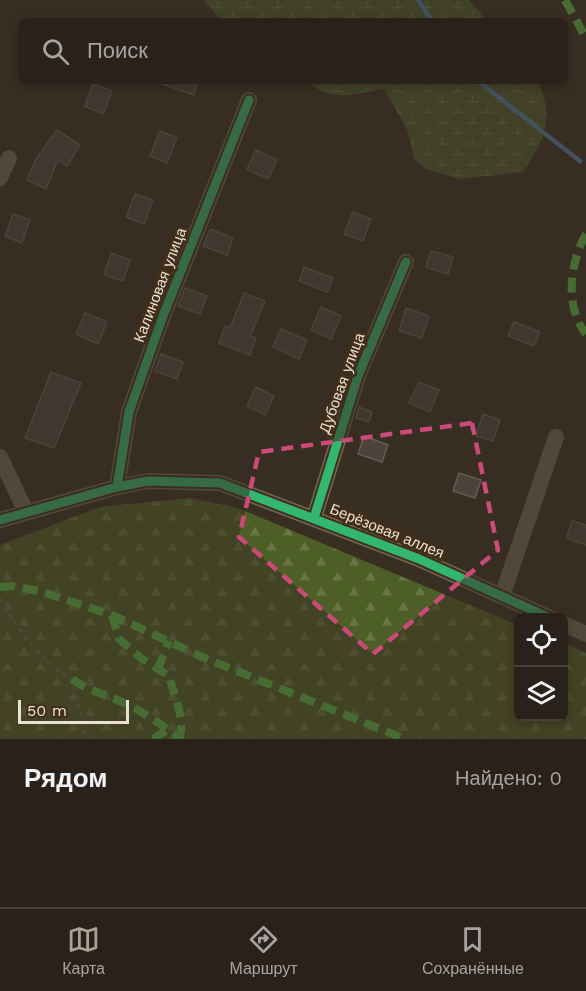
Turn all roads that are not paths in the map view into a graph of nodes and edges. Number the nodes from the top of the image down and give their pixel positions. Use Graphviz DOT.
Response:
graph roads {
  1 [pos="249,100"];
  2 [pos="9,158"];
  3 [pos="0,178"];
  4 [pos="406,262"];
  5 [pos="556,437"];
  6 [pos="0,456"];
  7 [pos="117,487"];
  8 [pos="26,512"];
  9 [pos="314,518"];
  10 [pos="0,520"];
  11 [pos="502,596"];
  12 [pos="539,613"];
  13 [pos="568,626"];
  14 [pos="586,634"];
  1 -- 7 [label="street, Калиновая улица"];
  2 -- 3 [label="street"];
  4 -- 9 [label="street, Дубовая улица"];
  5 -- 11 [label="street"];
  6 -- 8 [label="street"];
  7 -- 8 [label="street, Берёзовая аллея"];
  7 -- 9 [label="street, Берёзовая аллея"];
  8 -- 10 [label="street, Берёзовая аллея"];
  9 -- 11 [label="street, Берёзовая аллея"];
  11 -- 12 [label="street, Берёзовая аллея"];
  13 -- 14 [label="street"];
}
